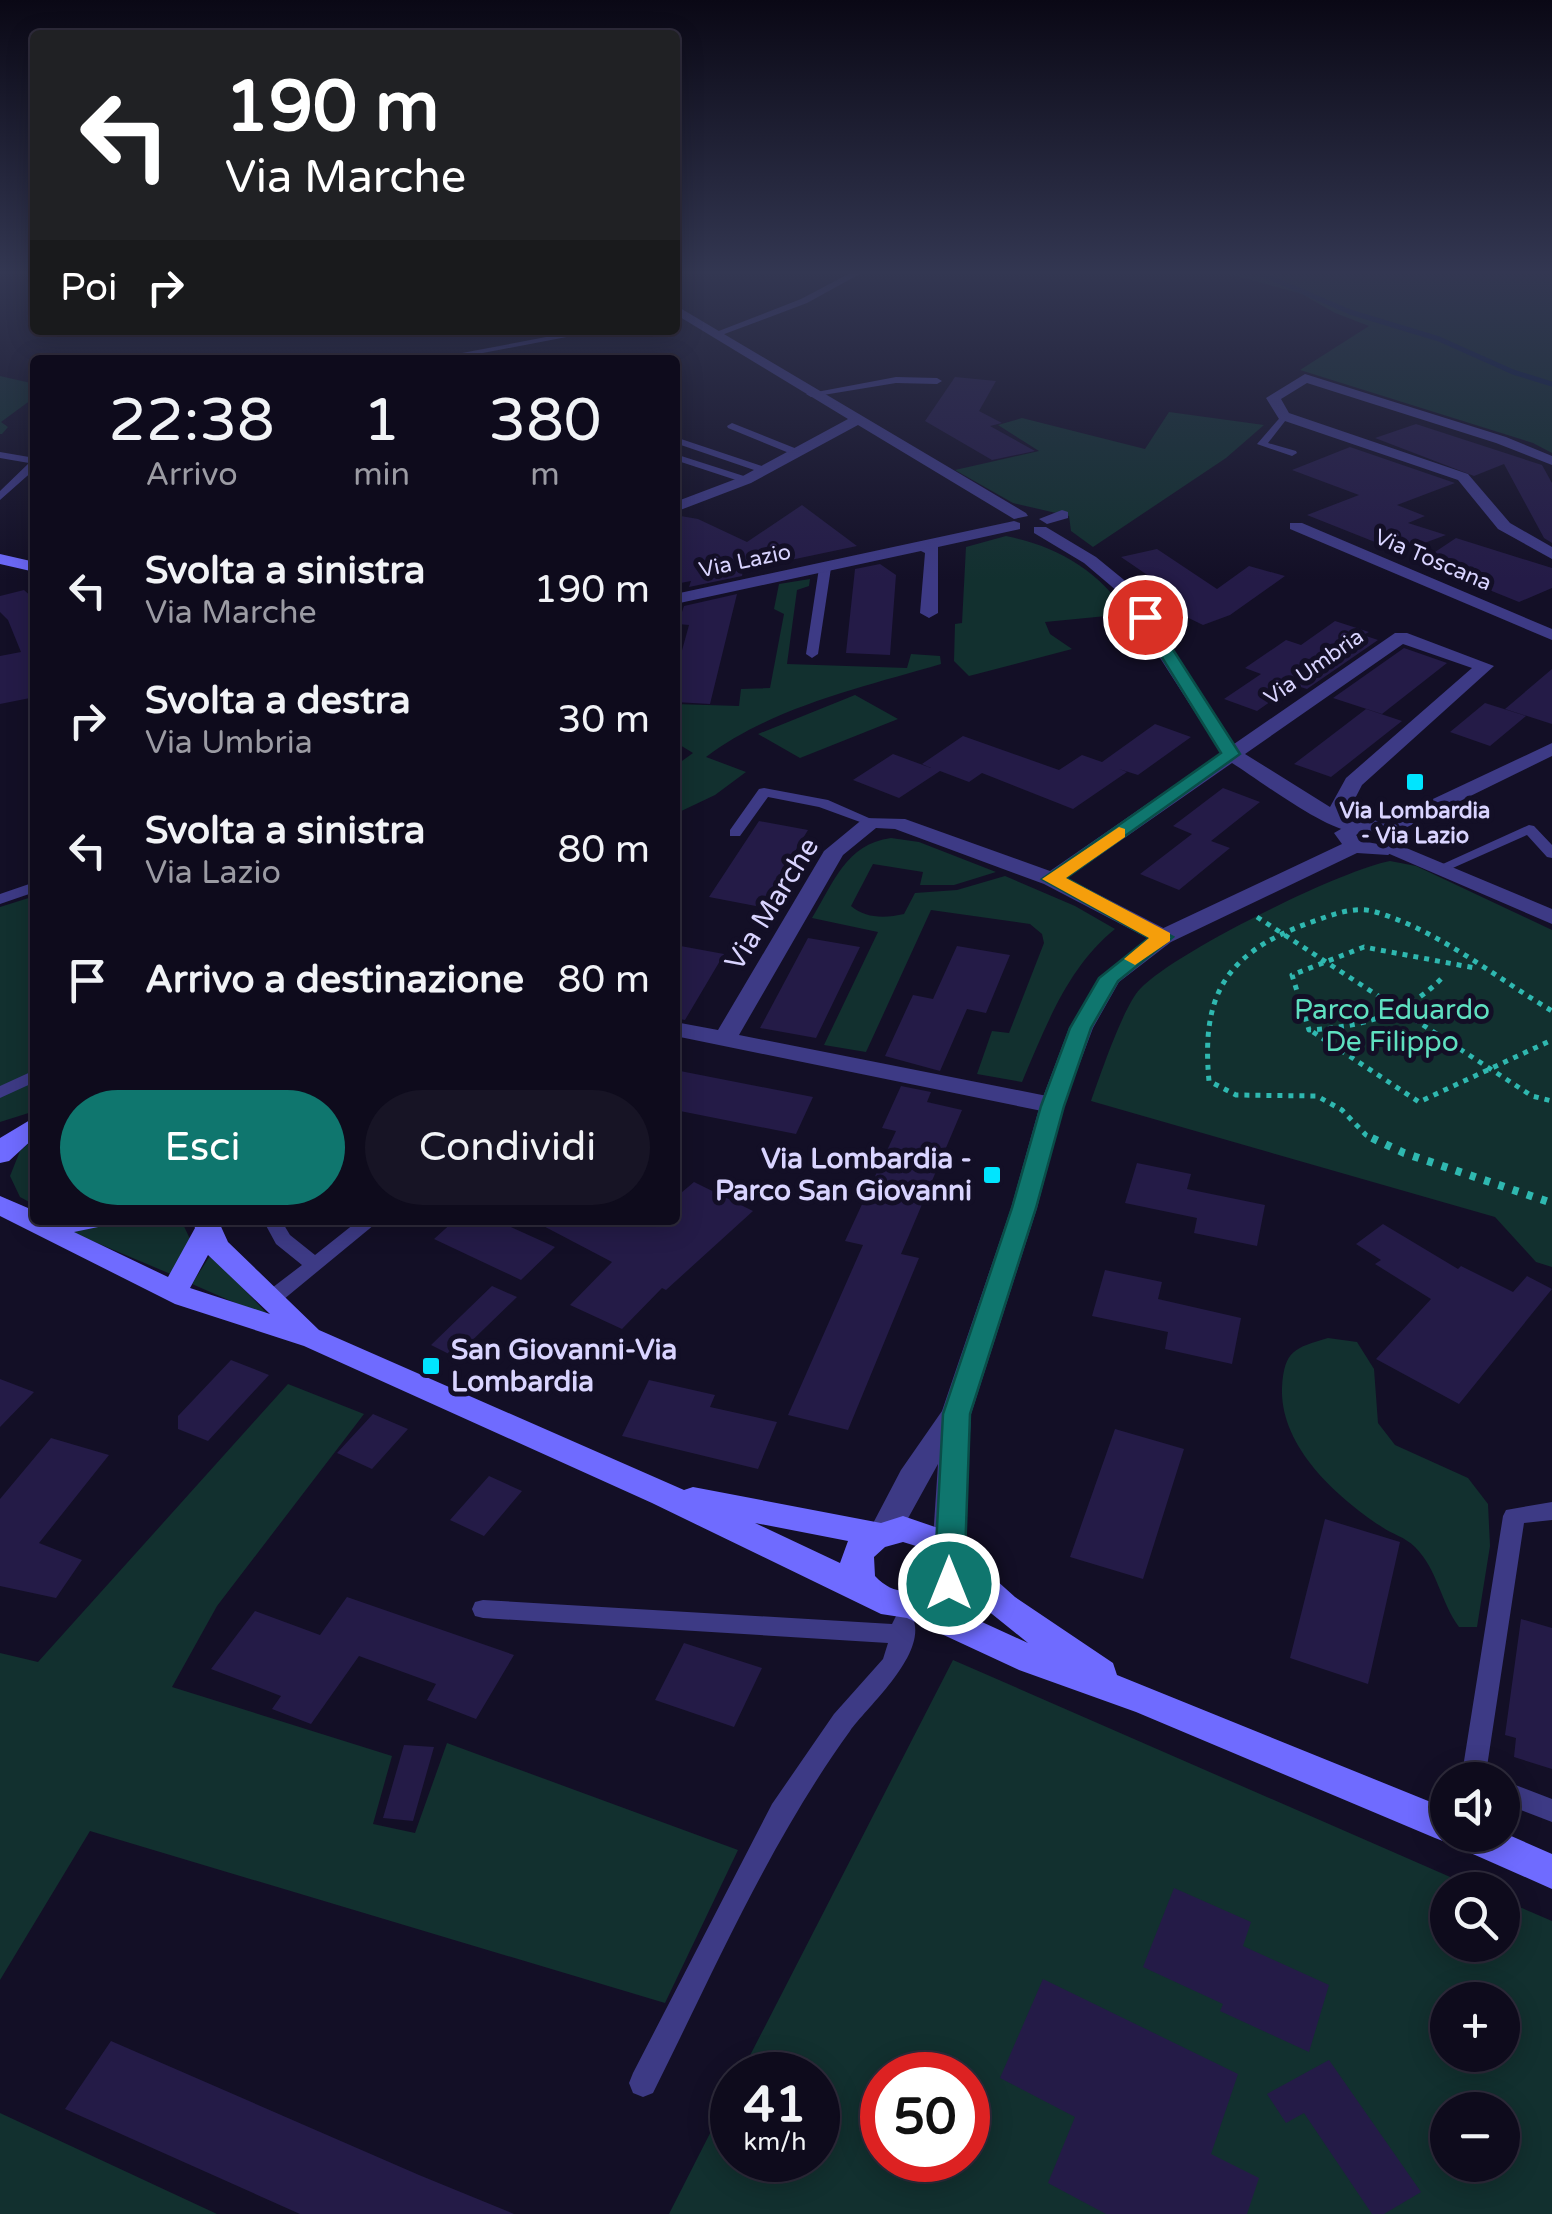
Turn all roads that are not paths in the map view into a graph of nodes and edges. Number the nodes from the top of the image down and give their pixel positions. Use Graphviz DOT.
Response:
graph roads {
  1 [pos="779,373"];
  2 [pos="936,381"];
  3 [pos="812,394"];
  4 [pos="1284,416"];
  5 [pos="857,420"];
  6 [pos="732,426"];
  7 [pos="680,442"];
  8 [pos="798,453"];
  9 [pos="1292,453"];
  10 [pos="0,454"];
  11 [pos="680,459"];
  12 [pos="1552,460"];
  13 [pos="30,461"];
  14 [pos="30,467"];
  15 [pos="764,470"];
  16 [pos="746,480"];
  17 [pos="0,497"];
  18 [pos="680,505"];
  19 [pos="1017,521"];
  20 [pos="1296,526"];
  21 [pos="925,546"];
  22 [pos="1552,554"];
  23 [pos="0,560"];
  24 [pos="30,566"];
  25 [pos="825,568"];
  26 [pos="680,597"];
  27 [pos="929,613"];
  28 [pos="1552,635"];
  29 [pos="812,654"];
  30 [pos="1552,749"];
  31 [pos="1231,754"];
  32 [pos="871,822"];
  33 [pos="1346,831"];
  34 [pos="735,833"];
  35 [pos="1390,838"];
  36 [pos="1552,854"];
  37 [pos="1441,868"];
  38 [pos="1052,879"];
  39 [pos="30,890"];
  40 [pos="0,899"];
  41 [pos="1552,917"];
  42 [pos="1163,937"];
  43 [pos="680,1030"];
  44 [pos="725,1039"];
  45 [pos="30,1078"];
  46 [pos="0,1094"];
  47 [pos="1052,1106"];
  48 [pos="30,1128"];
  49 [pos="30,1129"];
  50 [pos="0,1136"];
  51 [pos="0,1155"];
  52 [pos="39,1225"];
  53 [pos="207,1225"];
  54 [pos="207,1225"];
  55 [pos="275,1225"];
  56 [pos="365,1225"];
  57 [pos="315,1265"];
  58 [pos="174,1291"];
  59 [pos="272,1299"];
  60 [pos="314,1339"];
  61 [pos="956,1414"];
  62 [pos="663,1494"];
  63 [pos="1552,1511"];
  64 [pos="881,1532"];
  65 [pos="949,1556"];
  66 [pos="861,1588"];
  67 [pos="483,1608"];
  68 [pos="908,1616"];
  69 [pos="1148,1702"];
  70 [pos="1477,1762"];
  71 [pos="1520,1798"];
  72 [pos="1552,1811"];
  73 [pos="1430,1819"];
  74 [pos="1508,1852"];
  75 [pos="1552,1872"];
  76 [pos="644,2083"];
  1 -- 3 [label="street"];
  2 -- 3 [label="lane"];
  3 -- 5 [label="street"];
  4 -- 9 [label="lane"];
  4 -- 12 [label="street"];
  4 -- 22 [label="street"];
  5 -- 8 [label="street"];
  5 -- 19 [label="street"];
  6 -- 8 [label="lane"];
  7 -- 15 [label="lane"];
  8 -- 15 [label="street"];
  10 -- 13 [label="lane"];
  11 -- 16 [label="lane"];
  14 -- 17 [label="lane"];
  15 -- 16 [label="street"];
  16 -- 18 [label="street"];
  19 -- 21 [label="street, Via Lazio"];
  19 -- 31 [label="street"];
  20 -- 28 [label="street, Via Toscana"];
  21 -- 25 [label="street, Via Lazio"];
  21 -- 27 [label="street"];
  23 -- 24 [label="main road"];
  25 -- 26 [label="street, Via Lazio"];
  25 -- 29 [label="lane, Via Lazio"];
  30 -- 35 [label="street"];
  31 -- 33 [label="street"];
  31 -- 33 [label="street, Via Umbria"];
  31 -- 38 [label="street, Via Umbria"];
  32 -- 34 [label="lane"];
  32 -- 38 [label="street"];
  32 -- 44 [label="street, Via Marche"];
  33 -- 35 [label="street"];
  33 -- 42 [label="street"];
  35 -- 37 [label="street"];
  36 -- 37 [label="lane"];
  37 -- 41 [label="street"];
  38 -- 42 [label="street"];
  39 -- 40 [label="lane"];
  42 -- 47 [label="street"];
  43 -- 44 [label="street"];
  44 -- 47 [label="street"];
  45 -- 46 [label="lane"];
  47 -- 61 [label="street"];
  48 -- 50 [label="street"];
  49 -- 51 [label="main road"];
  52 -- 58 [label="main road"];
  53 -- 58 [label="main road"];
  54 -- 59 [label="main road"];
  55 -- 57 [label="lane"];
  56 -- 57 [label="lane"];
  57 -- 59 [label="lane"];
  58 -- 60 [label="main road"];
  59 -- 60 [label="main road"];
  60 -- 62 [label="main road"];
  61 -- 64 [label="street"];
  61 -- 65 [label="street"];
  62 -- 64 [label="main road"];
  62 -- 66 [label="main road"];
  63 -- 70 [label="lane"];
  64 -- 65 [label="main road"];
  64 -- 66 [label="main road"];
  65 -- 68 [label="main road"];
  65 -- 69 [label="main road"];
  66 -- 68 [label="main road"];
  67 -- 68 [label="lane"];
  68 -- 69 [label="main road"];
  68 -- 76 [label="lane"];
  69 -- 73 [label="main road"];
  71 -- 72 [label="lane"];
  74 -- 75 [label="main road"];
}
